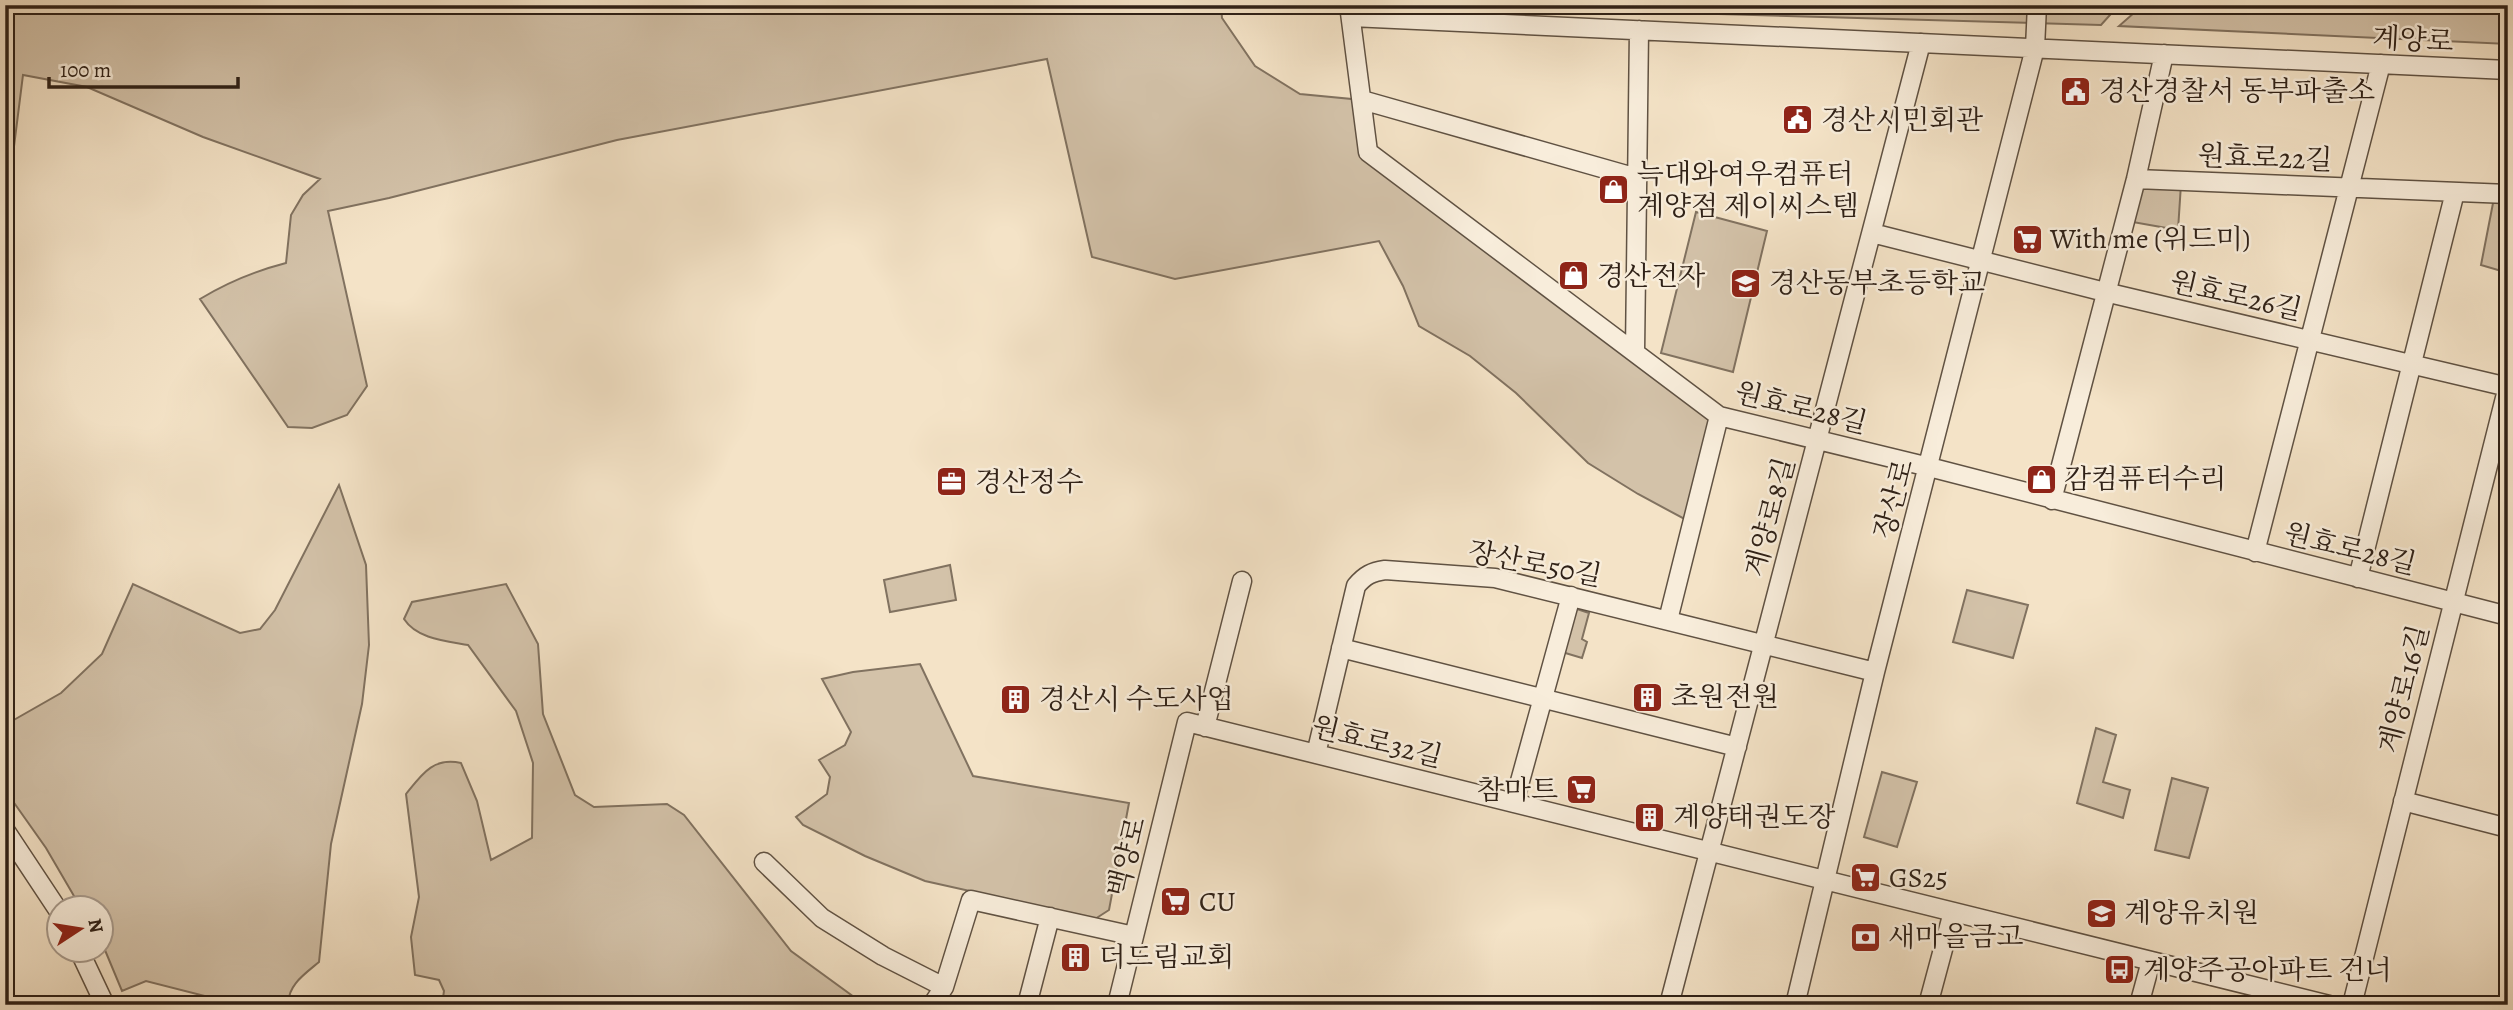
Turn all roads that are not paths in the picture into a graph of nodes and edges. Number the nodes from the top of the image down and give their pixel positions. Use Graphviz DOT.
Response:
graph roads {
  1 [pos="2037,5"];
  2 [pos="1350,11"];
  3 [pos="1639,30"];
  4 [pos="1921,43"];
  5 [pos="2035,48"];
  6 [pos="2164,54"];
  7 [pos="2381,64"];
  8 [pos="2508,70"];
  9 [pos="1362,100"];
  10 [pos="1637,178"];
  11 [pos="2136,179"];
  12 [pos="2350,188"];
  13 [pos="2455,192"];
  14 [pos="2508,194"];
  15 [pos="1872,233"];
  16 [pos="1980,260"];
  17 [pos="2105,292"];
  18 [pos="2310,340"];
  19 [pos="1635,352"];
  20 [pos="2413,365"];
  21 [pos="2508,386"];
  22 [pos="1719,415"];
  23 [pos="1817,440"];
  24 [pos="1930,467"];
  25 [pos="2052,500"];
  26 [pos="2255,552"];
  27 [pos="2358,578"];
  28 [pos="1242,581"];
  29 [pos="1571,596"];
  30 [pos="2453,602"];
  31 [pos="2508,616"];
  32 [pos="1668,620"];
  33 [pos="1764,644"];
  34 [pos="1340,648"];
  35 [pos="1875,672"];
  36 [pos="1542,698"];
  37 [pos="1187,722"];
  38 [pos="1205,727"];
  39 [pos="1737,747"];
  40 [pos="1316,754"];
  41 [pos="2403,802"];
  42 [pos="1514,803"];
  43 [pos="2508,828"];
  44 [pos="5,830"];
  45 [pos="1709,851"];
  46 [pos="764,862"];
  47 [pos="1824,880"];
  48 [pos="47,894"];
  49 [pos="1954,912"];
  50 [pos="1050,917"];
  51 [pos="1134,936"];
  52 [pos="2151,961"];
  53 [pos="86,964"];
  54 [pos="944,987"];
  55 [pos="105,1005"];
  56 [pos="932,1005"];
  57 [pos="1027,1005"];
  58 [pos="1117,1005"];
  59 [pos="1669,1005"];
  60 [pos="1795,1005"];
  61 [pos="1928,1005"];
  62 [pos="2139,1005"];
  63 [pos="2329,1005"];
  64 [pos="2352,1005"];
  1 -- 5 [label="street, 장산로"];
  2 -- 3 [label="street, 계양로"];
  2 -- 9 [label="street, 원효로28길"];
  3 -- 4 [label="street, 계양로"];
  3 -- 10 [label="street"];
  4 -- 5 [label="street, 계양로"];
  4 -- 15 [label="street, 계양로8길"];
  5 -- 6 [label="street, 계양로"];
  5 -- 16 [label="street, 장산로"];
  6 -- 7 [label="street, 계양로"];
  6 -- 11 [label="street"];
  7 -- 8 [label="street, 계양로"];
  7 -- 12 [label="street"];
  9 -- 10 [label="street"];
  9 -- 19 [label="street, 원효로28길"];
  10 -- 19 [label="street"];
  11 -- 12 [label="street, 원효로22길"];
  11 -- 17 [label="street"];
  12 -- 13 [label="street, 원효로22길"];
  12 -- 18 [label="street"];
  13 -- 14 [label="street, 원효로22길"];
  13 -- 20 [label="street"];
  15 -- 16 [label="street, 원효로26길"];
  15 -- 23 [label="street, 계양로8길"];
  16 -- 17 [label="street, 원효로26길"];
  16 -- 24 [label="street, 장산로"];
  17 -- 18 [label="street, 원효로26길"];
  17 -- 25 [label="street"];
  18 -- 20 [label="street, 원효로26길"];
  18 -- 26 [label="street"];
  19 -- 22 [label="street, 원효로28길"];
  20 -- 21 [label="street, 원효로26길"];
  20 -- 27 [label="street"];
  21 -- 30 [label="street, 계양로16길"];
  22 -- 23 [label="street, 원효로28길"];
  22 -- 32 [label="street"];
  23 -- 24 [label="street, 원효로28길"];
  23 -- 33 [label="street, 계양로8길"];
  24 -- 25 [label="street, 원효로28길"];
  24 -- 35 [label="street, 장산로"];
  25 -- 26 [label="street, 원효로28길"];
  26 -- 27 [label="street, 원효로28길"];
  27 -- 30 [label="street, 원효로28길"];
  28 -- 38 [label="street"];
  29 -- 32 [label="street, 장산로50길"];
  29 -- 34 [label="street, 장산로50길"];
  29 -- 36 [label="street"];
  30 -- 31 [label="street, 원효로28길"];
  30 -- 41 [label="street, 계양로16길"];
  32 -- 33 [label="street, 장산로50길"];
  33 -- 35 [label="street, 장산로50길"];
  33 -- 39 [label="street, 계양로8길"];
  34 -- 36 [label="street"];
  34 -- 40 [label="street, 장산로50길"];
  35 -- 47 [label="street, 장산로"];
  36 -- 39 [label="street"];
  36 -- 42 [label="street"];
  37 -- 38 [label="street, 원효로32길"];
  37 -- 51 [label="street, 백양로"];
  38 -- 40 [label="street, 원효로32길"];
  39 -- 45 [label="street, 계양로8길"];
  40 -- 42 [label="street, 원효로32길"];
  41 -- 43 [label="street"];
  41 -- 64 [label="street, 계양로16길"];
  42 -- 45 [label="street, 원효로32길"];
  44 -- 48 [label="street"];
  45 -- 47 [label="street, 원효로32길"];
  45 -- 59 [label="street, 계양로8길"];
  46 -- 54 [label="street"];
  47 -- 49 [label="street, 원효로32길"];
  47 -- 60 [label="street, 장산로"];
  49 -- 52 [label="street, 원효로32길"];
  49 -- 61 [label="street"];
  50 -- 51 [label="street"];
  50 -- 54 [label="street"];
  50 -- 57 [label="street"];
  51 -- 58 [label="street, 백양로"];
  52 -- 62 [label="street"];
  52 -- 63 [label="street, 원효로32길"];
  53 -- 55 [label="street"];
  54 -- 56 [label="street"];
}
